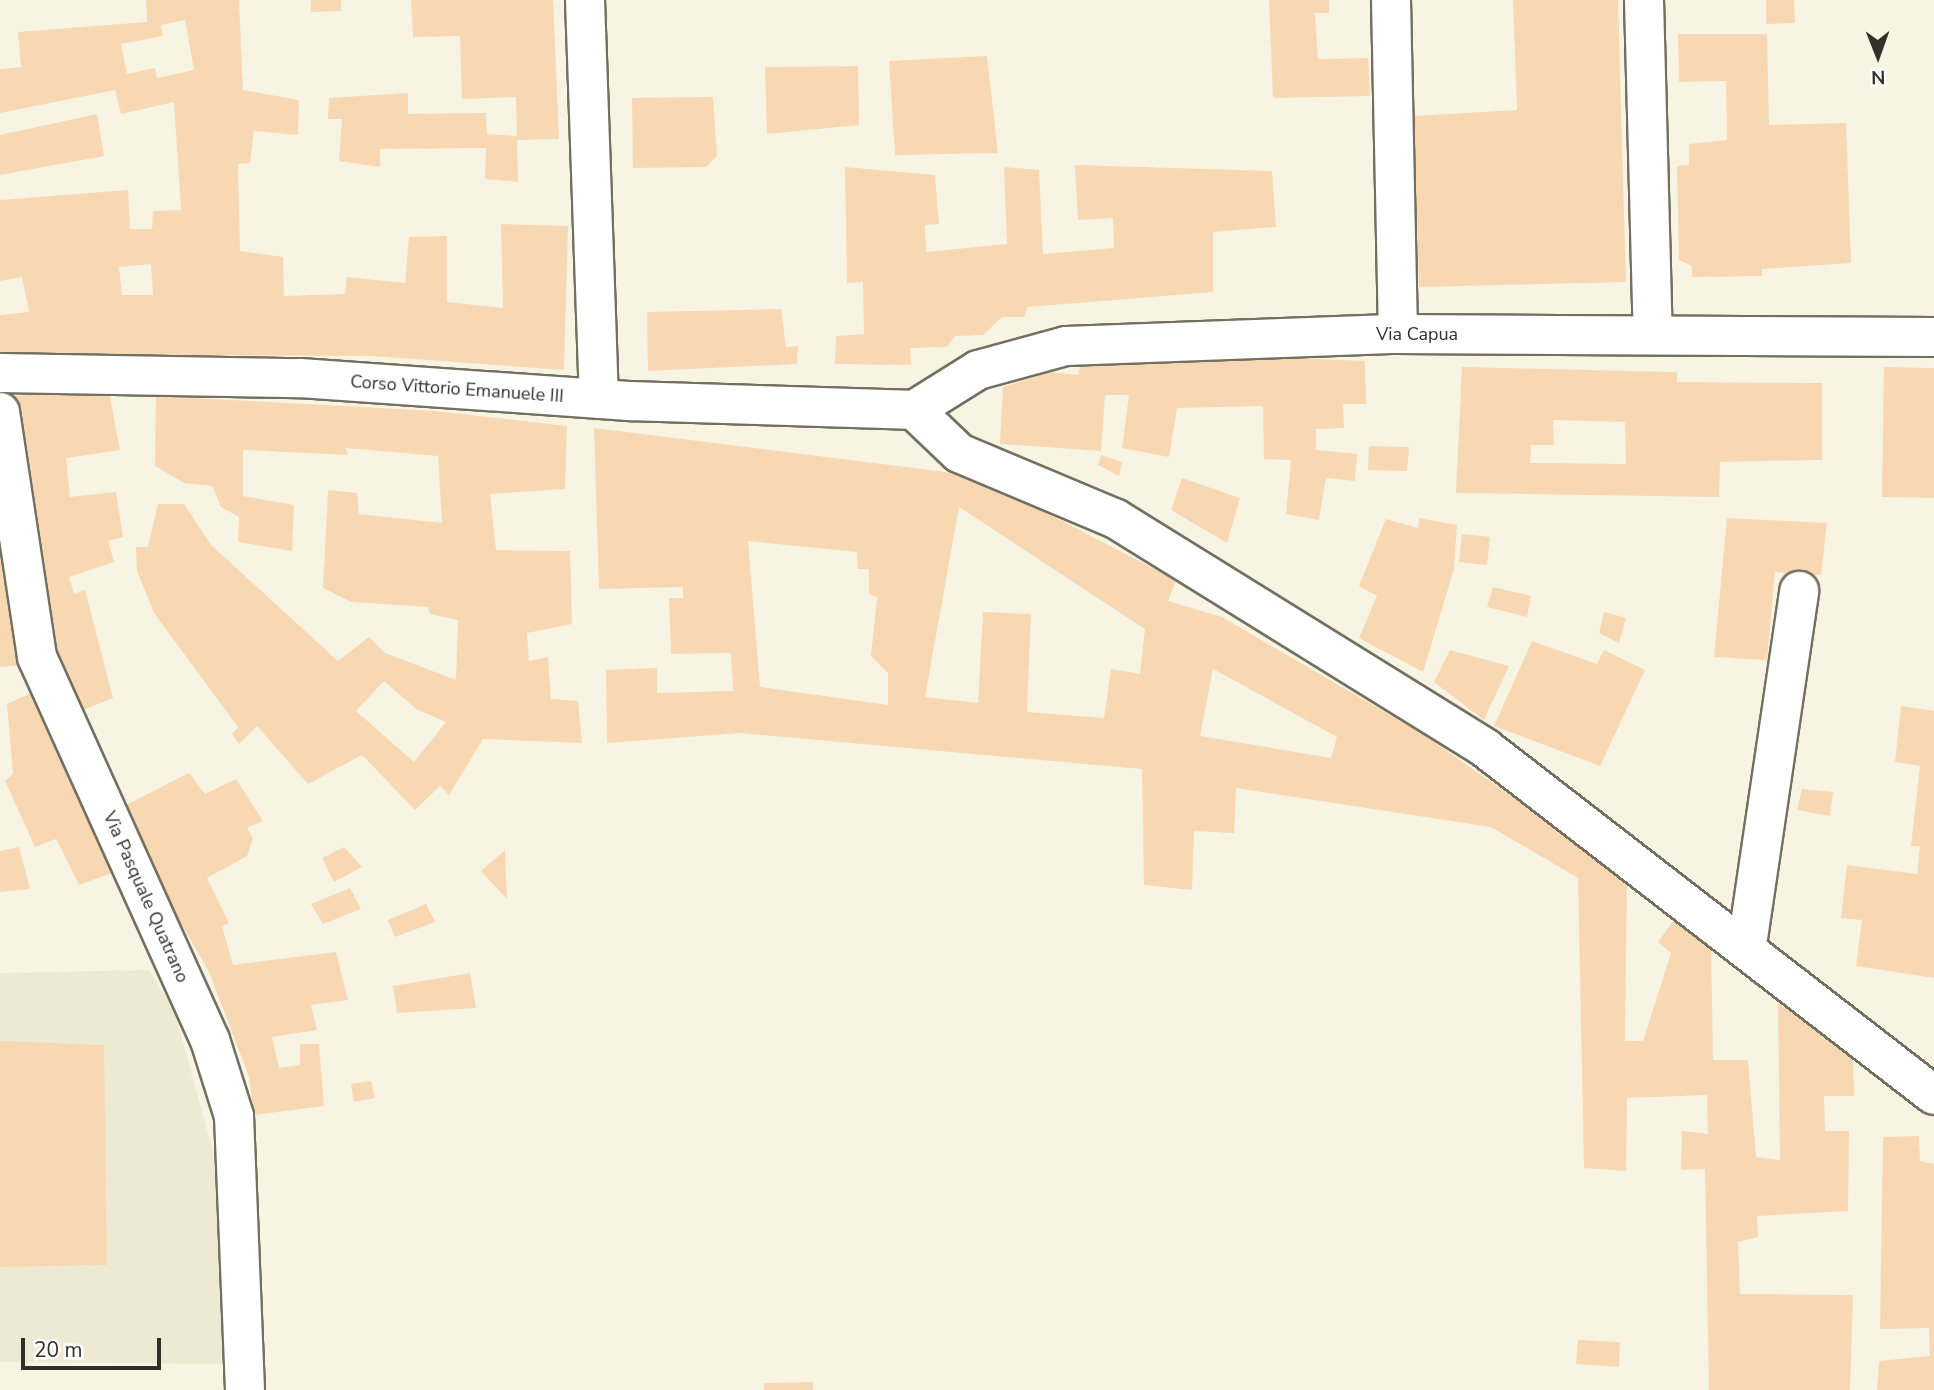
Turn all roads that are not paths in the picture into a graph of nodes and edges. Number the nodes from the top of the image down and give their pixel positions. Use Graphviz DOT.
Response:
graph roads {
  1 [pos="585,0"];
  2 [pos="1391,0"];
  3 [pos="1644,0"];
  4 [pos="1398,334"];
  5 [pos="1653,334"];
  6 [pos="1934,337"];
  7 [pos="0,373"];
  8 [pos="599,399"];
  9 [pos="914,410"];
  10 [pos="0,412"];
  11 [pos="1799,591"];
  12 [pos="1746,945"];
  13 [pos="1934,1096"];
  14 [pos="245,1390"];
  1 -- 8 [label="street"];
  2 -- 4 [label="street"];
  3 -- 5 [label="street"];
  4 -- 5 [label="street, Via Capua"];
  4 -- 9 [label="street, Via Capua"];
  5 -- 6 [label="street, Via Capua"];
  7 -- 8 [label="street, Corso Vittorio Emanuele III"];
  8 -- 9 [label="street, Corso Vittorio Emanuele III"];
  9 -- 12 [label="street"];
  10 -- 14 [label="street, Via Pasquale Quatrano"];
  11 -- 12 [label="street"];
  12 -- 13 [label="street"];
}
